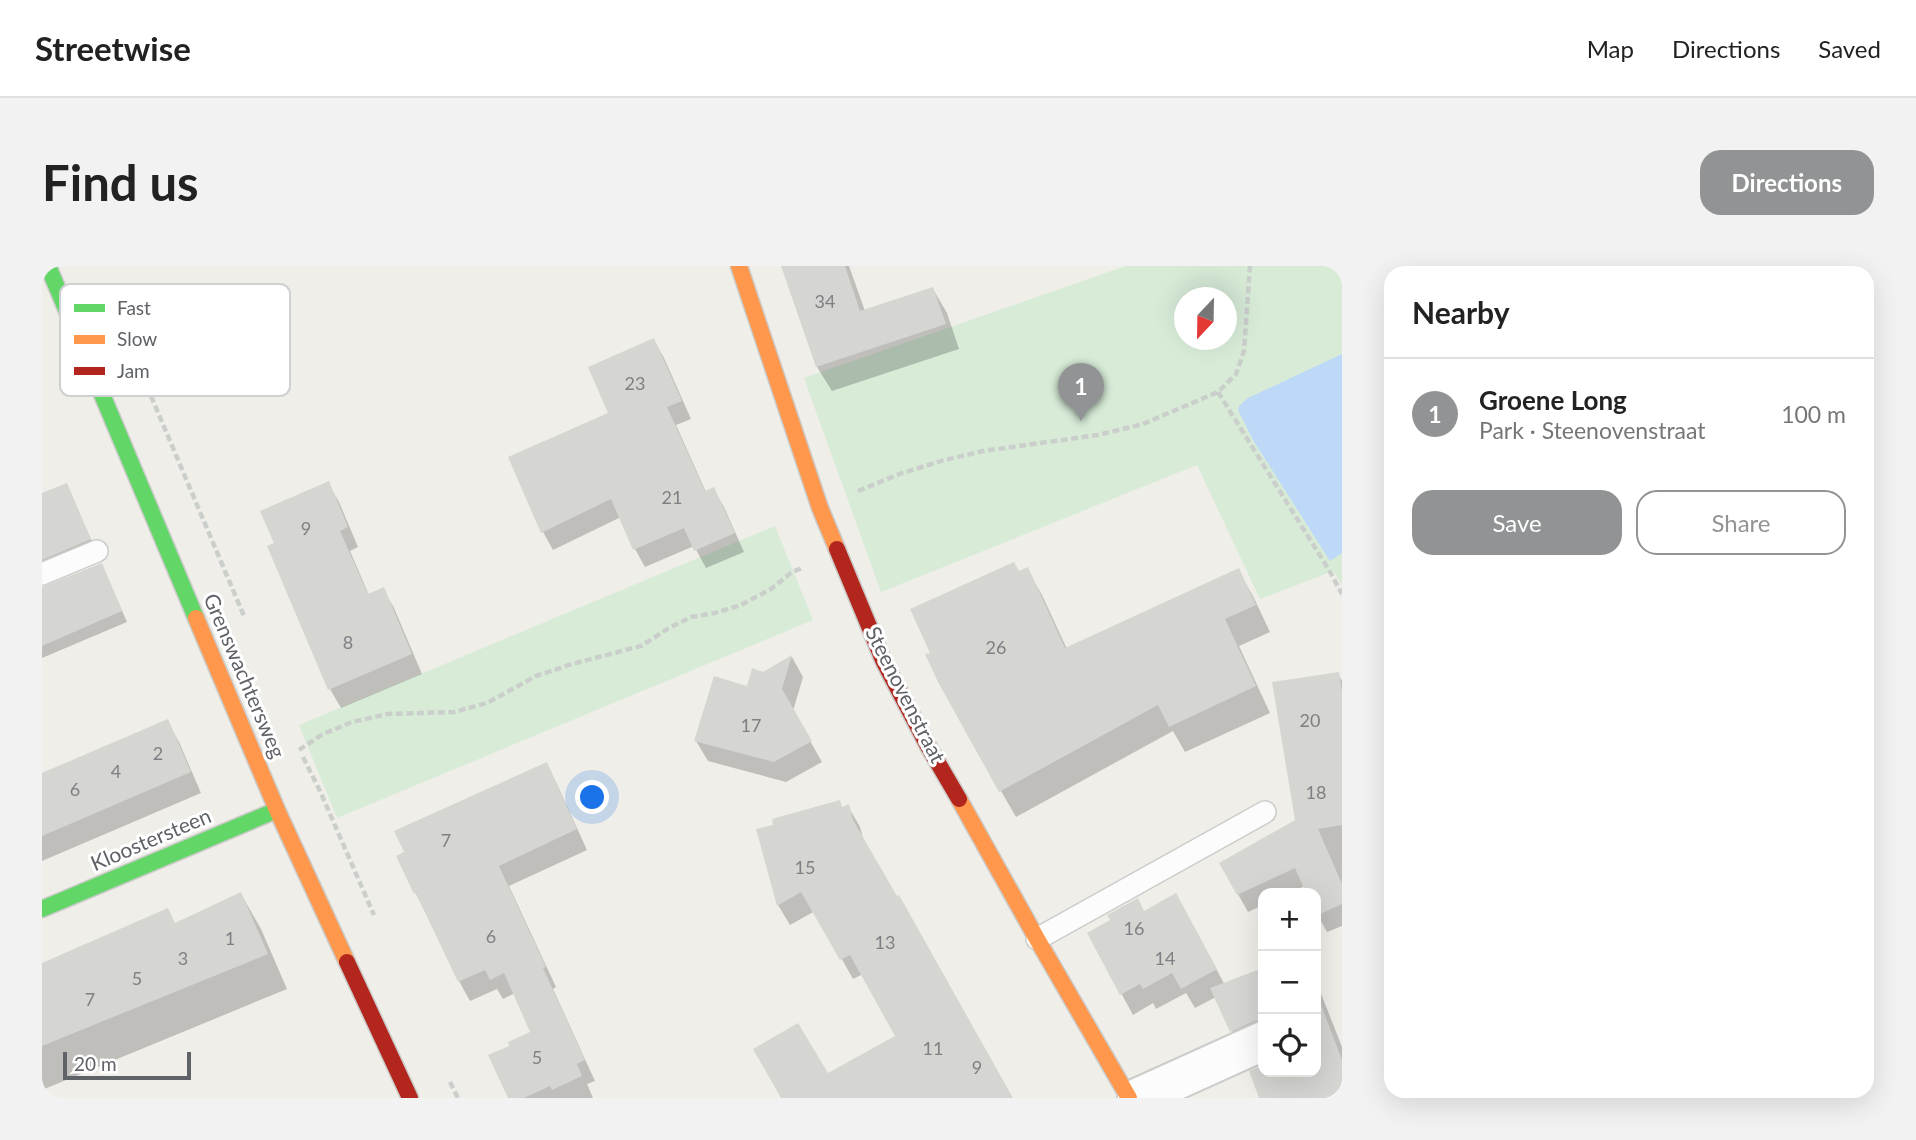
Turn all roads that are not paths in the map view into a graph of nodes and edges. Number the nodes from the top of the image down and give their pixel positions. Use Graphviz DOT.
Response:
graph roads {
  1 [pos="739,266"];
  2 [pos="109,396"];
  3 [pos="97,551"];
  4 [pos="42,574"];
  5 [pos="277,810"];
  6 [pos="1265,812"];
  7 [pos="42,909"];
  8 [pos="1037,939"];
  9 [pos="1258,1043"];
  10 [pos="410,1098"];
  11 [pos="1129,1098"];
  12 [pos="1136,1098"];
  1 -- 8 [label="street, Steenovenstraat"];
  2 -- 5 [label="street, Grenswachtersweg"];
  3 -- 4 [label="lane"];
  5 -- 7 [label="street, Kloostersteen"];
  5 -- 10 [label="street, Grenswachtersweg"];
  6 -- 8 [label="lane"];
  8 -- 11 [label="street, Steenovenstraat"];
  9 -- 12 [label="street"];
}
